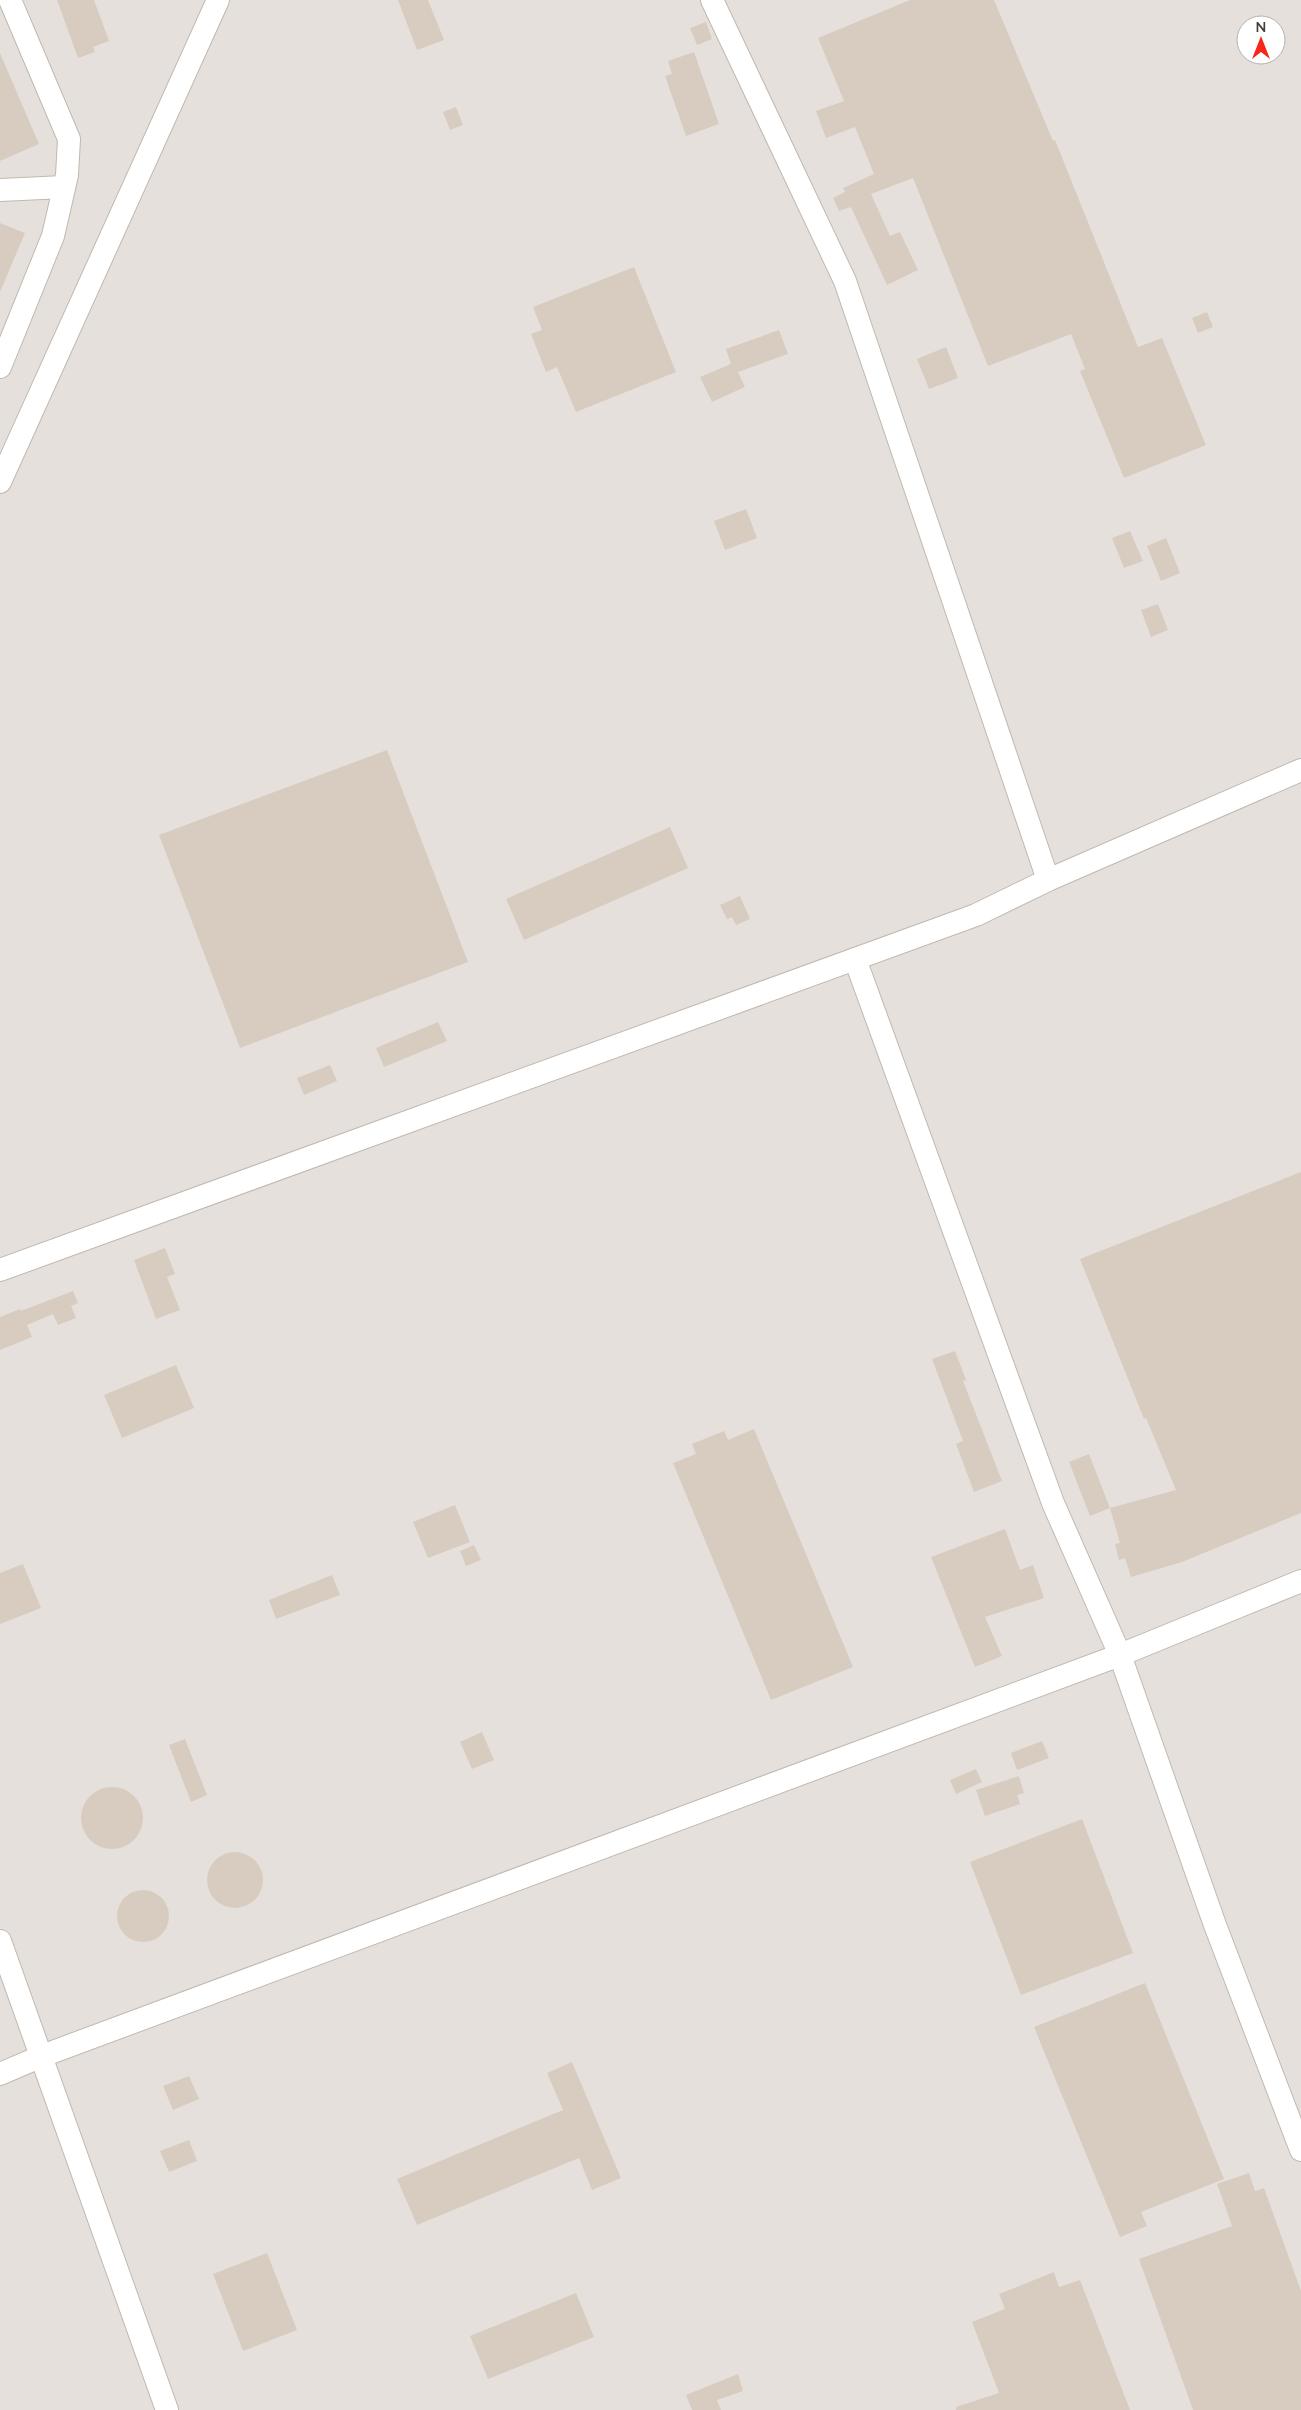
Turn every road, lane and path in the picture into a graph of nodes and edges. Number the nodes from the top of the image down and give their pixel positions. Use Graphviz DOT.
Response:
graph roads {
  1 [pos="10,0"];
  2 [pos="218,0"];
  3 [pos="712,0"];
  4 [pos="64,187"];
  5 [pos="0,190"];
  6 [pos="0,368"];
  7 [pos="0,482"];
  8 [pos="1301,770"];
  9 [pos="1048,880"];
  10 [pos="855,959"];
  11 [pos="0,1270"];
  12 [pos="1301,1581"];
  13 [pos="1120,1655"];
  14 [pos="0,1941"];
  15 [pos="42,2056"];
  16 [pos="0,2074"];
  17 [pos="1301,2150"];
  18 [pos="167,2410"];
  1 -- 4 [label="lane"];
  2 -- 7 [label="lane"];
  3 -- 9 [label="lane"];
  4 -- 5 [label="lane"];
  4 -- 6 [label="lane"];
  8 -- 9 [label="lane"];
  9 -- 10 [label="lane"];
  10 -- 11 [label="lane"];
  10 -- 13 [label="lane"];
  12 -- 13 [label="lane"];
  13 -- 15 [label="lane"];
  13 -- 17 [label="lane"];
  14 -- 15 [label="lane"];
  15 -- 16 [label="lane"];
  15 -- 18 [label="lane"];
}
